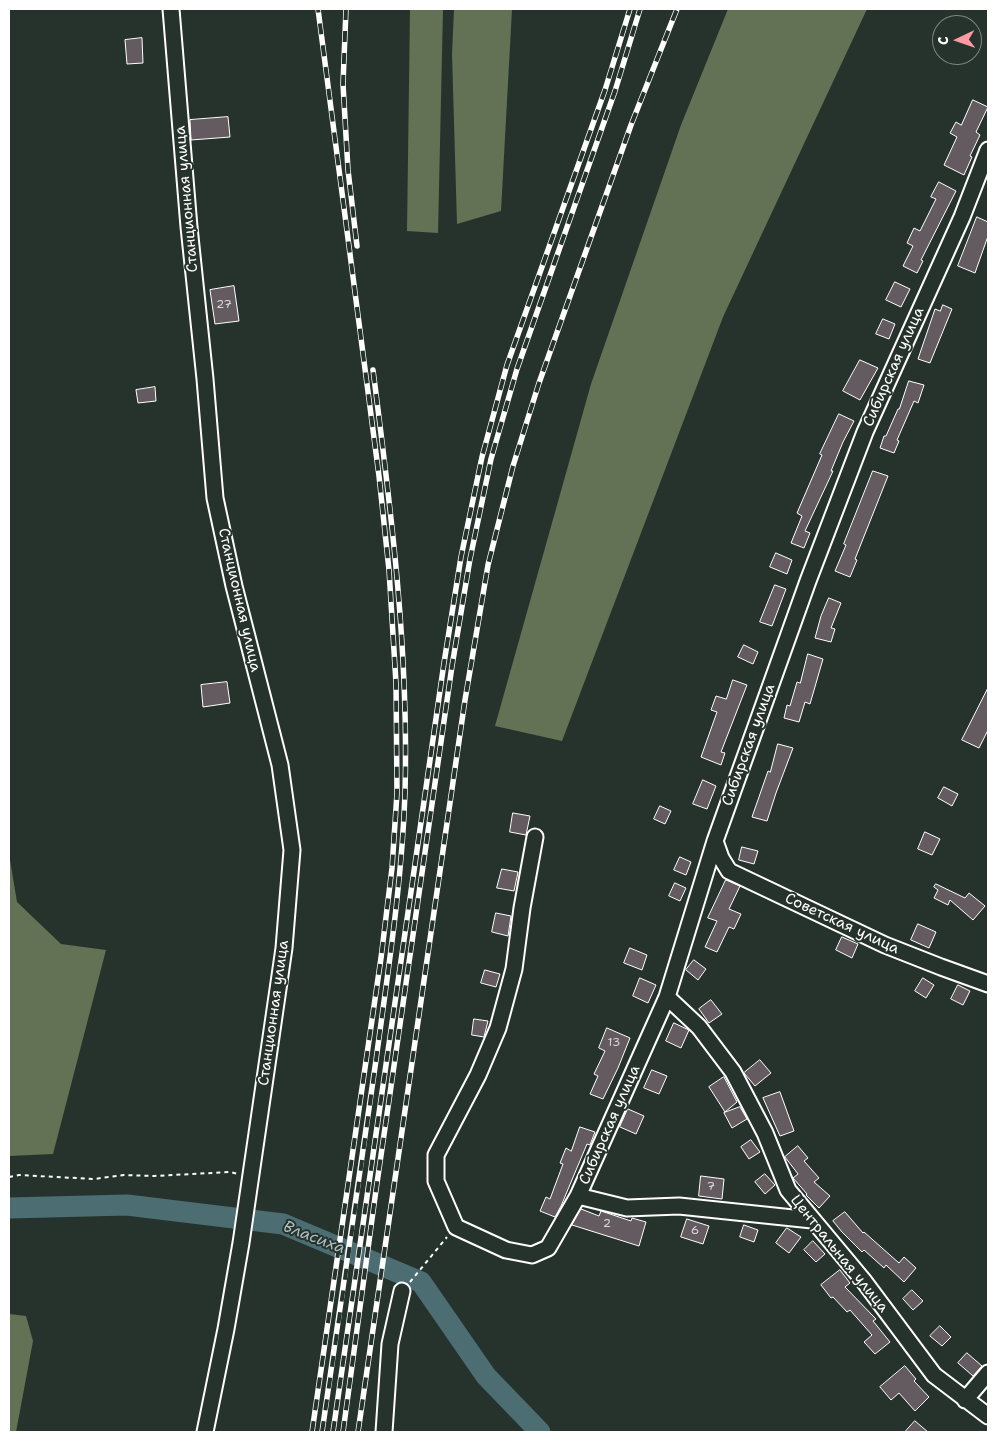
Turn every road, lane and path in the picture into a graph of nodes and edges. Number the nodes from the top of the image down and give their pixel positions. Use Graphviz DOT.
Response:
graph roads {
  1 [pos="171,9"];
  2 [pos="988,150"];
  3 [pos="535,837"];
  4 [pos="715,841"];
  5 [pos="988,984"];
  6 [pos="667,997"];
  7 [pos="9,1177"];
  8 [pos="249,1182"];
  9 [pos="578,1196"];
  10 [pos="812,1220"];
  11 [pos="456,1228"];
  12 [pos="406,1286"];
  13 [pos="988,1373"];
  14 [pos="965,1400"];
  15 [pos="988,1416"];
  16 [pos="205,1432"];
  17 [pos="384,1432"];
  1 -- 8 [label="street, Станционная улица"];
  2 -- 4 [label="street, Сибирская улица"];
  3 -- 11 [label="street"];
  4 -- 5 [label="street, Советская улица"];
  4 -- 6 [label="street, Сибирская улица"];
  6 -- 9 [label="street, Сибирская улица"];
  6 -- 10 [label="street, Центральная улица"];
  7 -- 8 [label="path"];
  8 -- 16 [label="street, Станционная улица"];
  9 -- 10 [label="street"];
  9 -- 11 [label="street, Сибирская улица"];
  10 -- 14 [label="street, Центральная улица"];
  11 -- 12 [label="path"];
  12 -- 17 [label="street"];
  13 -- 14 [label="street"];
  14 -- 15 [label="street, Центральная улица"];
}
